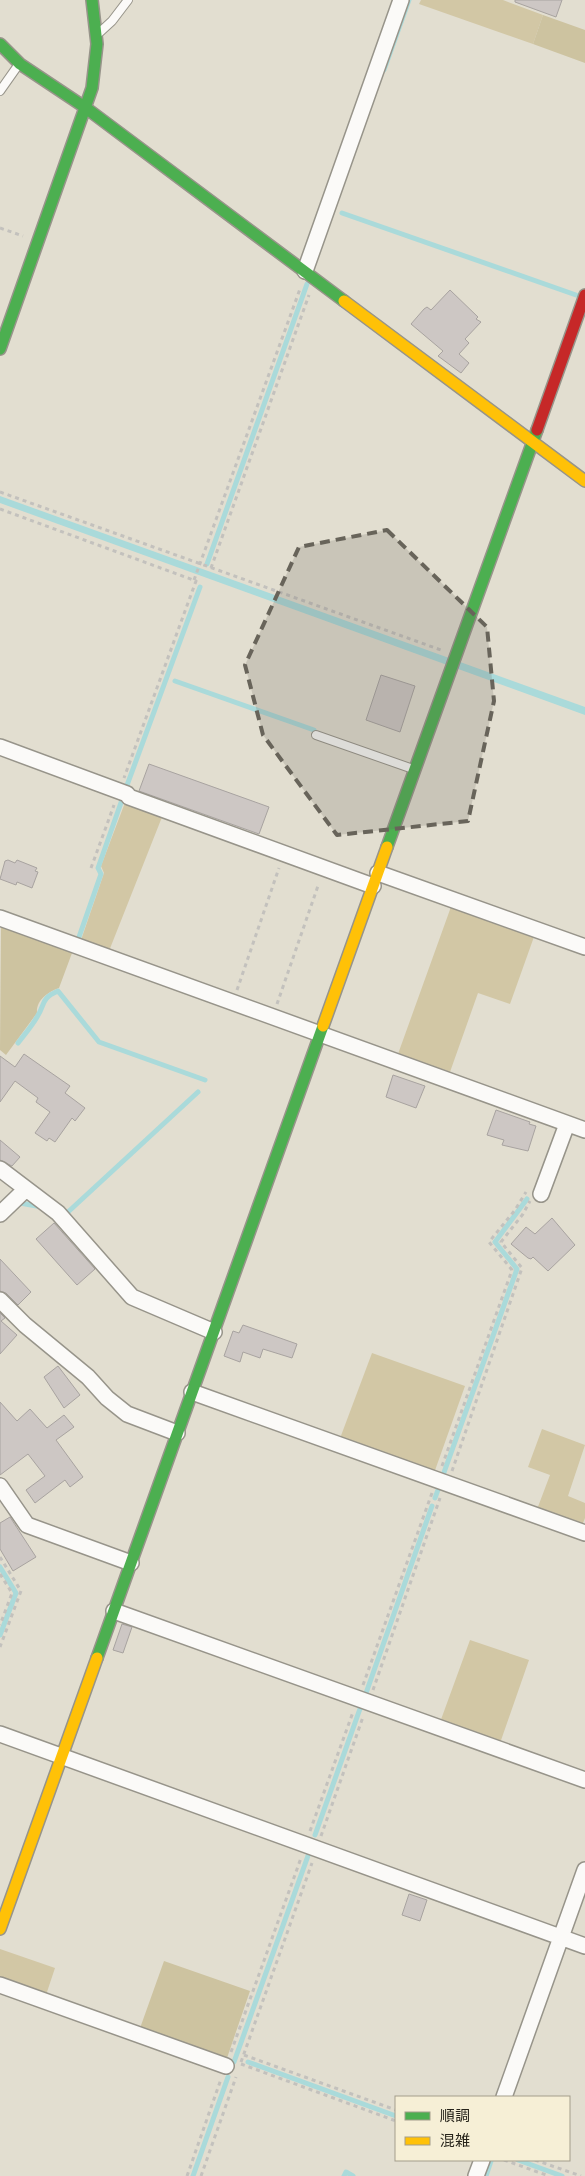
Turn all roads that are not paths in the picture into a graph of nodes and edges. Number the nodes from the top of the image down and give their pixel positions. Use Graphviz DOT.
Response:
graph roads {
  1 [pos="92,0"];
  2 [pos="128,0"];
  3 [pos="401,0"];
  4 [pos="98,33"];
  5 [pos="0,44"];
  6 [pos="20,64"];
  7 [pos="0,91"];
  8 [pos="86,108"];
  9 [pos="308,274"];
  10 [pos="585,295"];
  11 [pos="0,349"];
  12 [pos="532,442"];
  13 [pos="585,481"];
  14 [pos="316,735"];
  15 [pos="0,747"];
  16 [pos="415,770"];
  17 [pos="376,879"];
  18 [pos="0,918"];
  19 [pos="585,947"];
  20 [pos="320,1034"];
  21 [pos="567,1124"];
  22 [pos="585,1130"];
  23 [pos="0,1169"];
  24 [pos="26,1189"];
  25 [pos="541,1194"];
  26 [pos="0,1214"];
  27 [pos="0,1300"];
  28 [pos="214,1332"];
  29 [pos="192,1392"];
  30 [pos="177,1433"];
  31 [pos="0,1486"];
  32 [pos="585,1533"];
  33 [pos="131,1563"];
  34 [pos="114,1611"];
  35 [pos="0,1734"];
  36 [pos="62,1756"];
  37 [pos="585,1780"];
  38 [pos="585,1870"];
  39 [pos="0,1929"];
  40 [pos="561,1938"];
  41 [pos="585,1946"];
  42 [pos="0,1985"];
  43 [pos="232,2070"];
  44 [pos="504,2096"];
  45 [pos="482,2161"];
  46 [pos="476,2176"];
  1 -- 4 [label="street"];
  2 -- 4 [label="lane"];
  3 -- 9 [label="street"];
  4 -- 8 [label="street"];
  5 -- 6 [label="street"];
  6 -- 7 [label="lane"];
  6 -- 8 [label="street"];
  8 -- 9 [label="street"];
  8 -- 11 [label="street"];
  9 -- 12 [label="street"];
  10 -- 12 [label="street"];
  12 -- 13 [label="street"];
  12 -- 16 [label="street"];
  14 -- 16 [label="lane"];
  15 -- 17 [label="street"];
  16 -- 17 [label="street"];
  17 -- 19 [label="street"];
  17 -- 20 [label="street"];
  18 -- 20 [label="street"];
  20 -- 21 [label="street"];
  20 -- 28 [label="street"];
  21 -- 22 [label="street"];
  21 -- 25 [label="street"];
  23 -- 24 [label="street"];
  24 -- 26 [label="street"];
  24 -- 28 [label="street"];
  27 -- 30 [label="street"];
  28 -- 29 [label="street"];
  29 -- 30 [label="street"];
  29 -- 32 [label="street"];
  30 -- 33 [label="street"];
  31 -- 33 [label="street"];
  33 -- 34 [label="street"];
  34 -- 36 [label="street"];
  34 -- 37 [label="street"];
  35 -- 36 [label="street"];
  36 -- 39 [label="street"];
  36 -- 40 [label="street"];
  38 -- 40 [label="street"];
  40 -- 41 [label="street"];
  40 -- 44 [label="street"];
  42 -- 43 [label="street"];
  45 -- 46 [label="street"];
}
